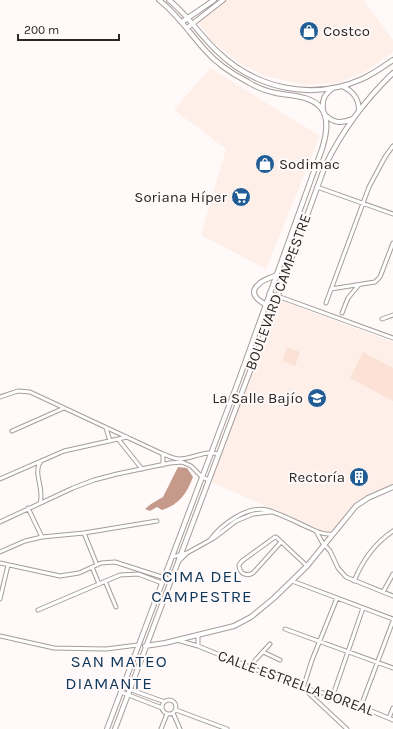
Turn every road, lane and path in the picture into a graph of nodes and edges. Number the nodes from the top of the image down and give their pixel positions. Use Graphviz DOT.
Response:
graph roads {
  1 [pos="159,0"];
  2 [pos="169,0"];
  3 [pos="214,0"];
  4 [pos="223,0"];
  5 [pos="189,18"];
  6 [pos="182,22"];
  7 [pos="193,23"];
  8 [pos="187,28"];
  9 [pos="393,60"];
  10 [pos="393,73"];
  11 [pos="342,86"];
  12 [pos="333,88"];
  13 [pos="359,111"];
  14 [pos="324,113"];
  15 [pos="352,119"];
  16 [pos="393,146"];
  17 [pos="317,186"];
  18 [pos="363,203"];
  19 [pos="393,214"];
  20 [pos="393,243"];
  21 [pos="389,254"];
  22 [pos="393,255"];
  23 [pos="276,274"];
  24 [pos="358,286"];
  25 [pos="331,289"];
  26 [pos="269,293"];
  27 [pos="277,296"];
  28 [pos="326,303"];
  29 [pos="265,305"];
  30 [pos="274,307"];
  31 [pos="342,313"];
  32 [pos="393,315"];
  33 [pos="382,319"];
  34 [pos="393,338"];
  35 [pos="0,397"];
  36 [pos="64,408"];
  37 [pos="106,428"];
  38 [pos="12,431"];
  39 [pos="127,437"];
  40 [pos="118,439"];
  41 [pos="110,440"];
  42 [pos="211,452"];
  43 [pos="163,454"];
  44 [pos="218,454"];
  45 [pos="42,460"];
  46 [pos="163,465"];
  47 [pos="142,469"];
  48 [pos="202,477"];
  49 [pos="0,479"];
  50 [pos="209,480"];
  51 [pos="393,487"];
  52 [pos="41,493"];
  53 [pos="50,498"];
  54 [pos="40,503"];
  55 [pos="28,508"];
  56 [pos="157,521"];
  57 [pos="0,522"];
  58 [pos="316,531"];
  59 [pos="393,531"];
  60 [pos="84,533"];
  61 [pos="333,534"];
  62 [pos="42,536"];
  63 [pos="281,542"];
  64 [pos="325,545"];
  65 [pos="0,552"];
  66 [pos="187,553"];
  67 [pos="181,554"];
  68 [pos="172,558"];
  69 [pos="179,561"];
  70 [pos="0,563"];
  71 [pos="8,565"];
  72 [pos="97,565"];
  73 [pos="127,565"];
  74 [pos="307,566"];
  75 [pos="92,567"];
  76 [pos="126,574"];
  77 [pos="393,574"];
  78 [pos="164,578"];
  79 [pos="171,580"];
  80 [pos="105,581"];
  81 [pos="292,581"];
  82 [pos="354,581"];
  83 [pos="162,583"];
  84 [pos="99,584"];
  85 [pos="383,592"];
  86 [pos="393,596"];
  87 [pos="337,598"];
  88 [pos="0,599"];
  89 [pos="116,607"];
  90 [pos="363,608"];
  91 [pos="38,610"];
  92 [pos="393,620"];
  93 [pos="285,629"];
  94 [pos="198,635"];
  95 [pos="0,636"];
  96 [pos="178,640"];
  97 [pos="320,642"];
  98 [pos="270,644"];
  99 [pos="138,645"];
  100 [pos="146,646"];
  101 [pos="198,646"];
  102 [pos="263,652"];
  103 [pos="348,652"];
  104 [pos="280,660"];
  105 [pos="378,663"];
  106 [pos="249,667"];
  107 [pos="392,667"];
  108 [pos="123,688"];
  109 [pos="303,688"];
  110 [pos="130,690"];
  111 [pos="121,692"];
  112 [pos="128,695"];
  113 [pos="333,695"];
  114 [pos="165,702"];
  115 [pos="361,706"];
  116 [pos="162,708"];
  117 [pos="393,708"];
  118 [pos="174,711"];
  119 [pos="167,714"];
  120 [pos="391,719"];
  121 [pos="107,729"];
  122 [pos="115,729"];
  123 [pos="161,729"];
  124 [pos="180,729"];
  125 [pos="227,729"];
  126 [pos="347,729"];
  1 -- 6 [label="street"];
  2 -- 5 [label="street"];
  3 -- 5 [label="street"];
  4 -- 7 [label="street"];
  5 -- 6 [label="street"];
  5 -- 7 [label="street"];
  6 -- 8 [label="street"];
  7 -- 8 [label="street"];
  7 -- 12 [label="street"];
  8 -- 14 [label="street"];
  9 -- 11 [label="street"];
  10 -- 13 [label="street, BOULEVARD CAMPESTRE"];
  11 -- 12 [label="street"];
  11 -- 13 [label="street"];
  12 -- 14 [label="street"];
  13 -- 15 [label="street, BOULEVARD CAMPESTRE"];
  14 -- 15 [label="street"];
  14 -- 23 [label="street, BOULEVARD CAMPESTRE"];
  15 -- 17 [label="street, BOULEVARD CAMPESTRE"];
  16 -- 18 [label="street"];
  17 -- 18 [label="street"];
  17 -- 27 [label="street, BOULEVARD CAMPESTRE"];
  18 -- 19 [label="street"];
  18 -- 25 [label="street"];
  20 -- 21 [label="street"];
  21 -- 22 [label="street"];
  21 -- 24 [label="street"];
  23 -- 26 [label="street, BOULEVARD CAMPESTRE"];
  23 -- 29 [label="street"];
  24 -- 25 [label="street"];
  24 -- 31 [label="street"];
  25 -- 28 [label="street"];
  26 -- 27 [label="street"];
  26 -- 29 [label="street, BOULEVARD CAMPESTRE"];
  27 -- 30 [label="street, BOULEVARD CAMPESTRE"];
  27 -- 34 [label="street"];
  29 -- 30 [label="street"];
  29 -- 42 [label="street, BOULEVARD CAMPESTRE"];
  30 -- 44 [label="street, BOULEVARD CAMPESTRE"];
  32 -- 33 [label="street"];
  35 -- 36 [label="street"];
  36 -- 37 [label="street"];
  36 -- 38 [label="street"];
  37 -- 39 [label="street"];
  37 -- 41 [label="street"];
  39 -- 40 [label="street"];
  39 -- 43 [label="street"];
  40 -- 41 [label="street"];
  40 -- 47 [label="street"];
  41 -- 45 [label="street"];
  42 -- 43 [label="street"];
  42 -- 44 [label="street"];
  42 -- 48 [label="street, BOULEVARD CAMPESTRE"];
  43 -- 46 [label="street"];
  44 -- 50 [label="street, BOULEVARD CAMPESTRE"];
  45 -- 49 [label="street"];
  45 -- 52 [label="street"];
  46 -- 47 [label="street"];
  46 -- 48 [label="street"];
  47 -- 53 [label="street"];
  48 -- 50 [label="street"];
  48 -- 68 [label="street, BOULEVARD CAMPESTRE"];
  50 -- 67 [label="street, BOULEVARD CAMPESTRE"];
  51 -- 61 [label="street"];
  52 -- 53 [label="street"];
  52 -- 54 [label="street"];
  53 -- 54 [label="street"];
  54 -- 55 [label="street"];
  55 -- 57 [label="street"];
  55 -- 62 [label="street"];
  56 -- 60 [label="street"];
  58 -- 61 [label="street"];
  58 -- 64 [label="street"];
  58 -- 66 [label="street"];
  59 -- 82 [label="street"];
  60 -- 62 [label="street"];
  60 -- 72 [label="street"];
  61 -- 64 [label="street"];
  62 -- 65 [label="street"];
  63 -- 63 [label="street"];
  63 -- 74 [label="street"];
  64 -- 74 [label="street"];
  64 -- 82 [label="street"];
  66 -- 67 [label="street"];
  66 -- 69 [label="street"];
  67 -- 68 [label="street"];
  67 -- 69 [label="street, BOULEVARD CAMPESTRE"];
  68 -- 78 [label="street, BOULEVARD CAMPESTRE"];
  69 -- 79 [label="street, BOULEVARD CAMPESTRE"];
  70 -- 71 [label="street"];
  71 -- 75 [label="street"];
  71 -- 88 [label="street"];
  72 -- 73 [label="street"];
  72 -- 75 [label="street"];
  73 -- 76 [label="street"];
  73 -- 78 [label="street"];
  74 -- 81 [label="street"];
  75 -- 84 [label="street"];
  76 -- 80 [label="street"];
  76 -- 83 [label="street"];
  77 -- 85 [label="street"];
  78 -- 79 [label="street"];
  78 -- 83 [label="street, BOULEVARD CAMPESTRE"];
  79 -- 100 [label="street, BOULEVARD CAMPESTRE"];
  80 -- 84 [label="street"];
  80 -- 89 [label="street"];
  81 -- 87 [label="street"];
  81 -- 94 [label="street"];
  82 -- 85 [label="street"];
  83 -- 99 [label="street, BOULEVARD CAMPESTRE"];
  84 -- 91 [label="street"];
  85 -- 86 [label="street"];
  87 -- 90 [label="street"];
  87 -- 97 [label="street"];
  90 -- 92 [label="street"];
  90 -- 103 [label="street"];
  92 -- 105 [label="street"];
  93 -- 97 [label="street"];
  94 -- 96 [label="street"];
  94 -- 101 [label="street, CALLE ESTRELLA BOREAL"];
  95 -- 99 [label="street"];
  96 -- 100 [label="street"];
  96 -- 101 [label="street, CALLE ESTRELLA BOREAL"];
  97 -- 103 [label="street"];
  97 -- 109 [label="street"];
  98 -- 102 [label="street"];
  99 -- 100 [label="street"];
  99 -- 108 [label="street, BOULEVARD CAMPESTRE"];
  100 -- 110 [label="street, BOULEVARD CAMPESTRE"];
  101 -- 106 [label="street, CALLE ESTRELLA BOREAL"];
  102 -- 104 [label="street"];
  102 -- 106 [label="street"];
  103 -- 105 [label="street"];
  103 -- 113 [label="street"];
  105 -- 107 [label="street"];
  105 -- 115 [label="street"];
  106 -- 109 [label="street, CALLE ESTRELLA BOREAL"];
  108 -- 110 [label="street"];
  108 -- 111 [label="street, BOULEVARD CAMPESTRE"];
  109 -- 113 [label="street, CALLE ESTRELLA BOREAL"];
  109 -- 126 [label="street"];
  110 -- 112 [label="street, BOULEVARD CAMPESTRE"];
  110 -- 114 [label="street"];
  111 -- 112 [label="street"];
  111 -- 121 [label="street, BOULEVARD CAMPESTRE"];
  112 -- 116 [label="street"];
  112 -- 122 [label="street, BOULEVARD CAMPESTRE"];
  113 -- 115 [label="street, CALLE ESTRELLA BOREAL"];
  114 -- 116 [label="street"];
  114 -- 118 [label="street"];
  115 -- 120 [label="street, CALLE ESTRELLA BOREAL"];
  116 -- 119 [label="street"];
  117 -- 120 [label="street"];
  118 -- 119 [label="street"];
  118 -- 124 [label="street"];
  118 -- 125 [label="street"];
  119 -- 123 [label="street"];
}
